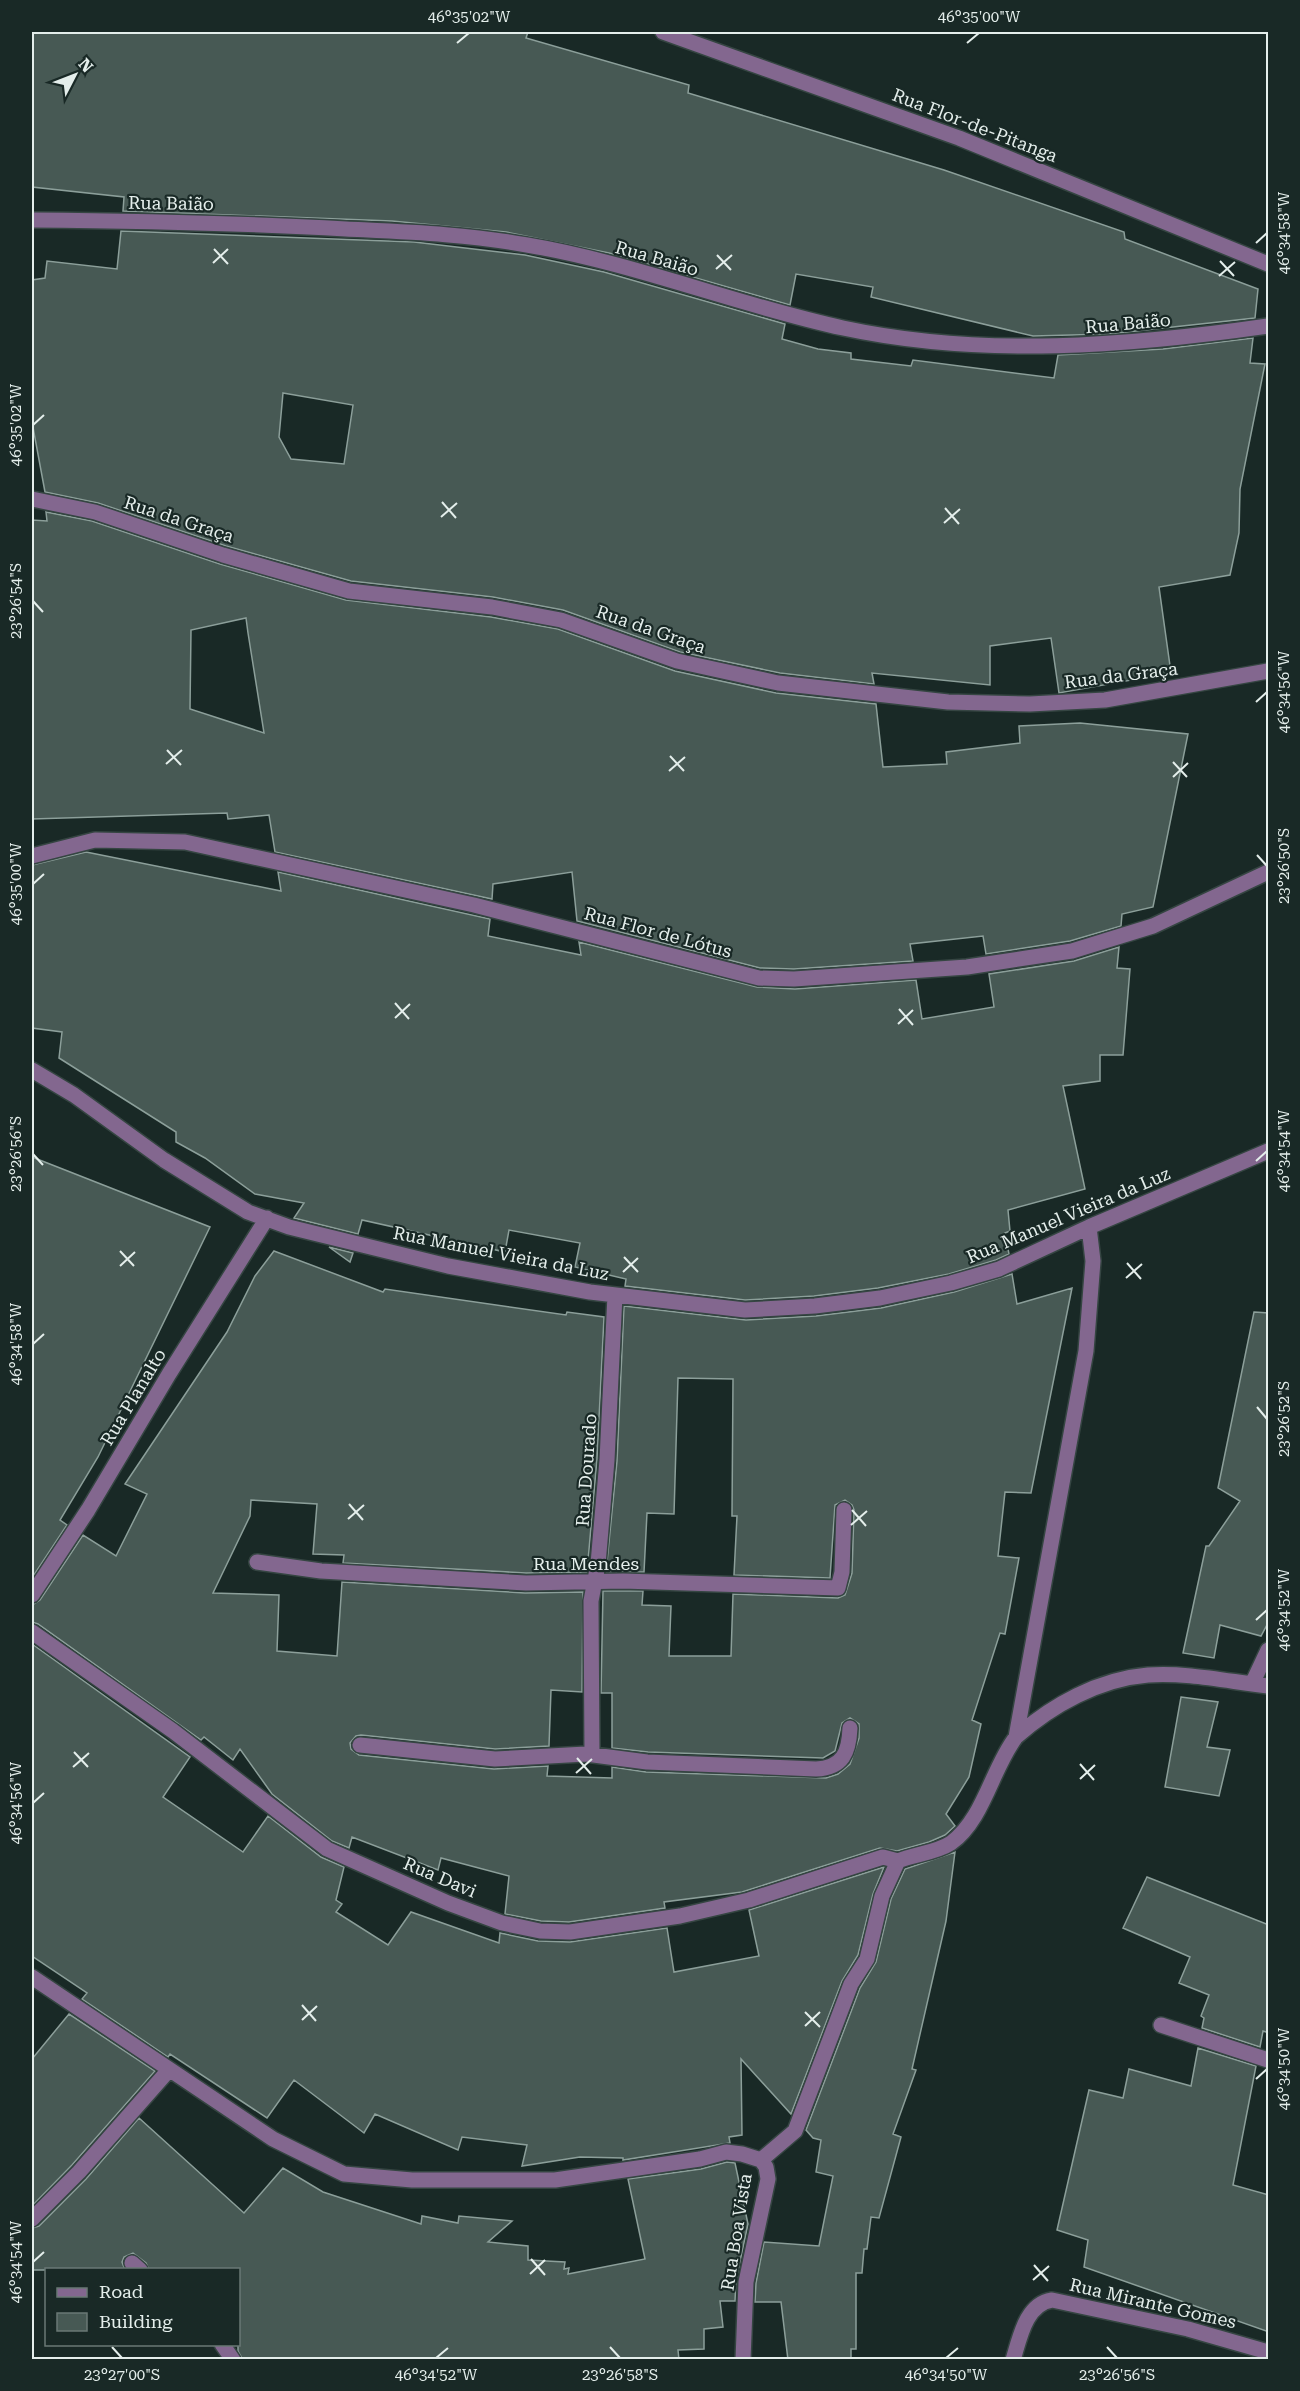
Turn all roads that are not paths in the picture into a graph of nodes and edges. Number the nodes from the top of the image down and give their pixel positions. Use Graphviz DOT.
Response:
graph roads {
  1 [pos="663,32"];
  2 [pos="32,220"];
  3 [pos="1269,264"];
  4 [pos="1269,326"];
  5 [pos="32,499"];
  6 [pos="1269,671"];
  7 [pos="32,856"];
  8 [pos="1269,872"];
  9 [pos="32,1070"];
  10 [pos="1269,1151"];
  11 [pos="267,1218"];
  12 [pos="1089,1227"];
  13 [pos="615,1295"];
  14 [pos="844,1510"];
  15 [pos="257,1562"];
  16 [pos="595,1582"];
  17 [pos="32,1594"];
  18 [pos="32,1632"];
  19 [pos="1269,1650"];
  20 [pos="1252,1684"];
  21 [pos="1269,1686"];
  22 [pos="850,1728"];
  23 [pos="1016,1737"];
  24 [pos="360,1745"];
  25 [pos="592,1755"];
  26 [pos="898,1861"];
  27 [pos="32,1977"];
  28 [pos="1161,2025"];
  29 [pos="1269,2060"];
  30 [pos="168,2071"];
  31 [pos="761,2160"];
  32 [pos="32,2219"];
  33 [pos="223,2346"];
  34 [pos="1269,2352"];
  35 [pos="233,2360"];
  36 [pos="743,2360"];
  37 [pos="1012,2360"];
  1 -- 3 [label="street, Rua Flor-de-Pitanga"];
  2 -- 4 [label="street, Rua Baião"];
  5 -- 6 [label="street, Rua da Graça"];
  7 -- 8 [label="street, Rua Flor de Lótus"];
  9 -- 11 [label="street, Rua Manuel Vieira da Luz"];
  10 -- 12 [label="street, Rua Manuel Vieira da Luz"];
  11 -- 13 [label="street, Rua Manuel Vieira da Luz"];
  11 -- 17 [label="street, Rua Planalto"];
  12 -- 13 [label="street, Rua Manuel Vieira da Luz"];
  12 -- 23 [label="street"];
  13 -- 16 [label="street, Rua Dourado"];
  14 -- 16 [label="street, Rua Mendes"];
  15 -- 16 [label="street, Rua Mendes"];
  16 -- 25 [label="street, Rua Dourado"];
  18 -- 26 [label="street, Rua Davi"];
  19 -- 20 [label="street"];
  20 -- 21 [label="street"];
  20 -- 23 [label="street"];
  22 -- 25 [label="street"];
  23 -- 26 [label="street, Rua Davi"];
  24 -- 25 [label="street"];
  26 -- 31 [label="street, Rua Boa Vista"];
  27 -- 30 [label="street"];
  28 -- 29 [label="street"];
  30 -- 31 [label="street"];
  30 -- 32 [label="street"];
  31 -- 36 [label="street, Rua Boa Vista"];
  33 -- 35 [label="street"];
  34 -- 37 [label="street, Rua Mirante Gomes"];
}
